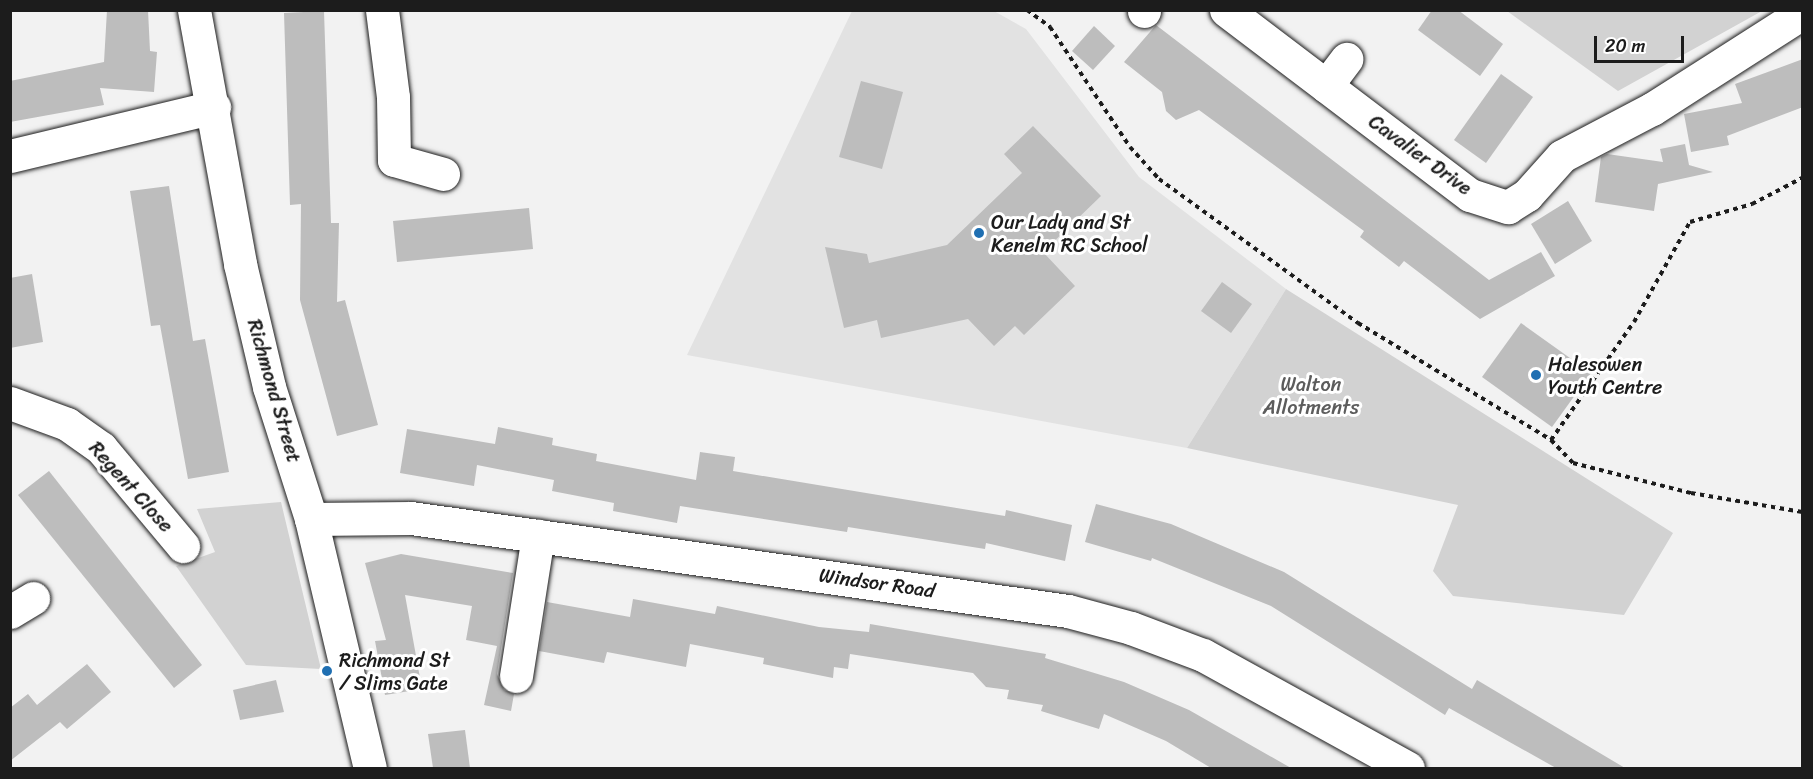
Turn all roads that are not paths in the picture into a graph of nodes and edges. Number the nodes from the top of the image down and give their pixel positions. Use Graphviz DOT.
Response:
graph roads {
  1 [pos="194,10"];
  2 [pos="382,10"];
  3 [pos="1226,10"];
  4 [pos="1803,13"];
  5 [pos="1346,59"];
  6 [pos="1326,86"];
  7 [pos="214,107"];
  8 [pos="10,156"];
  9 [pos="443,174"];
  10 [pos="10,403"];
  11 [pos="311,519"];
  12 [pos="538,536"];
  13 [pos="183,546"];
  14 [pos="516,676"];
  15 [pos="370,768"];
  16 [pos="1408,768"];
  1 -- 7 [label="street, Richmond Street"];
  2 -- 9 [label="street"];
  3 -- 6 [label="street, Cavalier Drive"];
  4 -- 6 [label="street, Cavalier Drive"];
  5 -- 6 [label="street"];
  7 -- 8 [label="street"];
  7 -- 11 [label="street, Richmond Street"];
  10 -- 13 [label="street, Regent Close"];
  11 -- 12 [label="street, Windsor Road"];
  11 -- 15 [label="street, Richmond Street"];
  12 -- 14 [label="street"];
  12 -- 16 [label="street, Windsor Road"];
}
